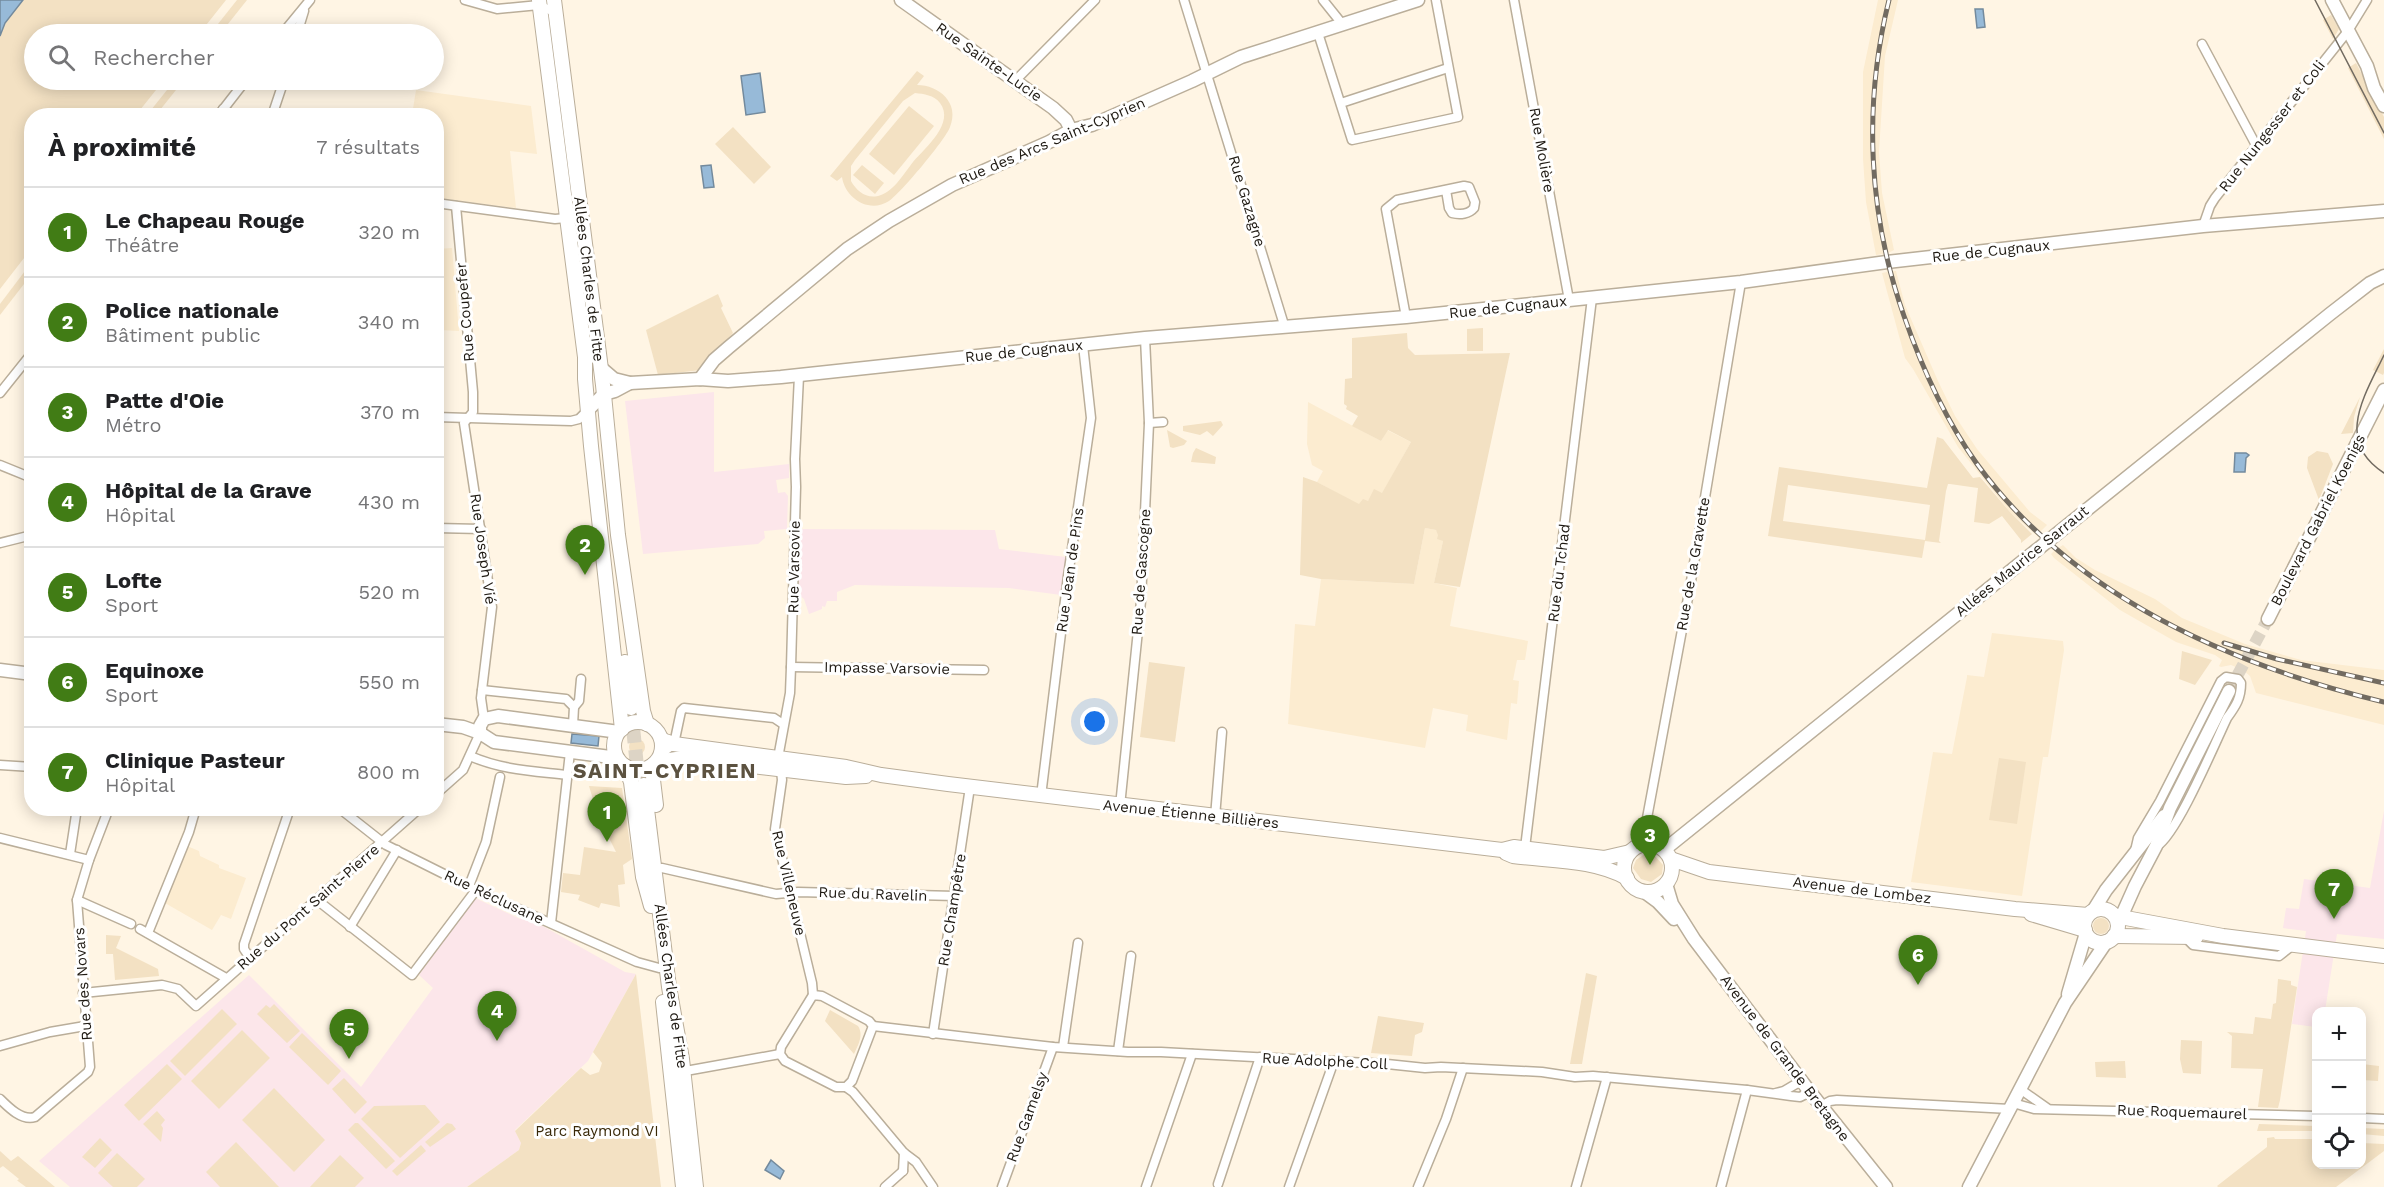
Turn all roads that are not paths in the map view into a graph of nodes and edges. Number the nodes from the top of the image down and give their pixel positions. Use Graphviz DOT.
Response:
graph roads {
  1 [pos="465,0"];
  2 [pos="901,0"];
  3 [pos="1095,0"];
  4 [pos="1184,0"];
  5 [pos="1323,0"];
  6 [pos="1418,0"];
  7 [pos="1436,0"];
  8 [pos="1514,0"];
  9 [pos="2332,0"];
  10 [pos="2367,0"];
  11 [pos="308,2"];
  12 [pos="539,2"];
  13 [pos="555,7"];
  14 [pos="290,24"];
  15 [pos="300,24"];
  16 [pos="1343,25"];
  17 [pos="2348,31"];
  18 [pos="1318,33"];
  19 [pos="2202,44"];
  20 [pos="1448,68"];
  21 [pos="1208,74"];
  22 [pos="1015,81"];
  23 [pos="238,90"];
  24 [pos="281,90"];
  25 [pos="1341,103"];
  26 [pos="2384,106"];
  27 [pos="223,108"];
  28 [pos="275,108"];
  29 [pos="1071,130"];
  30 [pos="2257,147"];
  31 [pos="1446,190"];
  32 [pos="444,204"];
  33 [pos="456,206"];
  34 [pos="2379,211"];
  35 [pos="566,218"];
  36 [pos="2203,226"];
  37 [pos="2384,276"];
  38 [pos="1741,282"];
  39 [pos="1592,298"];
  40 [pos="1569,300"];
  41 [pos="1406,317"];
  42 [pos="1285,328"];
  43 [pos="1145,338"];
  44 [pos="1083,345"];
  45 [pos="24,363"];
  46 [pos="600,367"];
  47 [pos="799,375"];
  48 [pos="700,378"];
  49 [pos="630,383"];
  50 [pos="2384,390"];
  51 [pos="0,393"];
  52 [pos="604,394"];
  53 [pos="444,417"];
  54 [pos="470,417"];
  55 [pos="589,417"];
  56 [pos="1163,422"];
  57 [pos="1149,423"];
  58 [pos="0,465"];
  59 [pos="594,465"];
  60 [pos="24,475"];
  61 [pos="444,528"];
  62 [pos="481,529"];
  63 [pos="24,537"];
  64 [pos="0,543"];
  65 [pos="622,559"];
  66 [pos="2268,619"];
  67 [pos="791,667"];
  68 [pos="0,670"];
  69 [pos="984,670"];
  70 [pos="24,673"];
  71 [pos="581,679"];
  72 [pos="482,690"];
  73 [pos="2229,691"];
  74 [pos="574,707"];
  75 [pos="484,719"];
  76 [pos="648,724"];
  77 [pos="783,724"];
  78 [pos="444,725"];
  79 [pos="573,725"];
  80 [pos="621,730"];
  81 [pos="1222,732"];
  82 [pos="480,733"];
  83 [pos="570,752"];
  84 [pos="662,753"];
  85 [pos="471,756"];
  86 [pos="621,762"];
  87 [pos="779,764"];
  88 [pos="0,765"];
  89 [pos="24,766"];
  90 [pos="567,775"];
  91 [pos="500,777"];
  92 [pos="444,787"];
  93 [pos="970,787"];
  94 [pos="1041,796"];
  95 [pos="1120,806"];
  96 [pos="2170,808"];
  97 [pos="76,816"];
  98 [pos="106,816"];
  99 [pos="194,816"];
  100 [pos="287,816"];
  101 [pos="349,816"];
  102 [pos="411,816"];
  103 [pos="1215,817"];
  104 [pos="0,838"];
  105 [pos="382,842"];
  106 [pos="2156,846"];
  107 [pos="1525,848"];
  108 [pos="1636,848"];
  109 [pos="396,850"];
  110 [pos="1502,850"];
  111 [pos="70,854"];
  112 [pos="1667,854"];
  113 [pos="2135,855"];
  114 [pos="89,860"];
  115 [pos="662,868"];
  116 [pos="1709,872"];
  117 [pos="1627,878"];
  118 [pos="1667,883"];
  119 [pos="472,888"];
  120 [pos="1643,891"];
  121 [pos="791,893"];
  122 [pos="955,896"];
  123 [pos="77,900"];
  124 [pos="317,900"];
  125 [pos="651,906"];
  126 [pos="2015,909"];
  127 [pos="2090,913"];
  128 [pos="551,923"];
  129 [pos="131,924"];
  130 [pos="350,927"];
  131 [pos="2115,927"];
  132 [pos="2086,932"];
  133 [pos="2185,936"];
  134 [pos="2223,936"];
  135 [pos="1694,939"];
  136 [pos="1078,943"];
  137 [pos="2293,945"];
  138 [pos="1131,956"];
  139 [pos="2384,956"];
  140 [pos="250,958"];
  141 [pos="658,968"];
  142 [pos="226,978"];
  143 [pos="83,993"];
  144 [pos="813,994"];
  145 [pos="2065,1003"];
  146 [pos="85,1026"];
  147 [pos="873,1026"];
  148 [pos="676,1028"];
  149 [pos="933,1034"];
  150 [pos="0,1046"];
  151 [pos="1053,1047"];
  152 [pos="1063,1047"];
  153 [pos="1118,1051"];
  154 [pos="780,1054"];
  155 [pos="1192,1054"];
  156 [pos="1260,1058"];
  157 [pos="1334,1061"];
  158 [pos="1464,1068"];
  159 [pos="677,1072"];
  160 [pos="1607,1077"];
  161 [pos="1801,1081"];
  162 [pos="846,1087"];
  163 [pos="2020,1089"];
  164 [pos="1747,1090"];
  165 [pos="1810,1092"];
  166 [pos="1776,1093"];
  167 [pos="0,1099"];
  168 [pos="1821,1106"];
  169 [pos="2012,1106"];
  170 [pos="2048,1108"];
  171 [pos="2312,1116"];
  172 [pos="2366,1118"];
  173 [pos="2384,1119"];
  174 [pos="904,1153"];
  175 [pos="903,1171"];
  176 [pos="922,1174"];
  177 [pos="1878,1182"];
  178 [pos="1218,1184"];
  179 [pos="683,1187"];
  180 [pos="696,1187"];
  181 [pos="885,1187"];
  182 [pos="933,1187"];
  183 [pos="1002,1187"];
  184 [pos="1146,1187"];
  185 [pos="1288,1187"];
  186 [pos="1418,1187"];
  187 [pos="1576,1187"];
  188 [pos="1721,1187"];
  189 [pos="1886,1187"];
  190 [pos="1969,1187"];
  1 -- 12 [label="street"];
  2 -- 22 [label="street, Rue Sainte-Lucie"];
  3 -- 22 [label="street"];
  4 -- 21 [label="street, Rue Gazagne"];
  5 -- 16 [label="street"];
  6 -- 16 [label="street, Rue des Arcs Saint-Cyprien"];
  7 -- 20 [label="street"];
  8 -- 40 [label="street, Rue Molière"];
  9 -- 17 [label="street"];
  10 -- 17 [label="street, Rue Nungesser et Coli"];
  11 -- 14 [label="street"];
  11 -- 15 [label="street"];
  12 -- 13 [label="street"];
  12 -- 35 [label="main road, Allées Charles de Fitte"];
  13 -- 46 [label="main road, Allées Charles de Fitte"];
  16 -- 18 [label="street, Rue des Arcs Saint-Cyprien"];
  17 -- 26 [label="street"];
  17 -- 30 [label="street, Rue Nungesser et Coli"];
  18 -- 21 [label="street, Rue des Arcs Saint-Cyprien"];
  18 -- 25 [label="street"];
  19 -- 30 [label="street"];
  20 -- 25 [label="street"];
  20 -- 25 [label="street"];
  21 -- 29 [label="street, Rue des Arcs Saint-Cyprien"];
  21 -- 42 [label="street, Rue Gazagne"];
  22 -- 29 [label="street, Rue Sainte-Lucie"];
  23 -- 27 [label="street"];
  24 -- 28 [label="street"];
  29 -- 48 [label="street, Rue des Arcs Saint-Cyprien"];
  30 -- 36 [label="street, Rue Nungesser et Coli"];
  31 -- 41 [label="street"];
  32 -- 33 [label="street"];
  33 -- 35 [label="street"];
  33 -- 54 [label="street, Rue Coupefer"];
  34 -- 36 [label="street, Rue de Cugnaux"];
  35 -- 55 [label="main road, Allées Charles de Fitte"];
  36 -- 38 [label="street, Rue de Cugnaux"];
  37 -- 112 [label="street, Allées Maurice Sarraut"];
  38 -- 39 [label="street, Rue de Cugnaux"];
  38 -- 108 [label="street, Rue de la Gravette"];
  39 -- 40 [label="street, Rue de Cugnaux"];
  39 -- 107 [label="street, Rue du Tchad"];
  40 -- 41 [label="street, Rue de Cugnaux"];
  41 -- 42 [label="street, Rue de Cugnaux"];
  42 -- 43 [label="street, Rue de Cugnaux"];
  43 -- 44 [label="street, Rue de Cugnaux"];
  43 -- 57 [label="street, Rue de Gascogne"];
  44 -- 47 [label="street, Rue de Cugnaux"];
  44 -- 94 [label="street, Rue Jean de Pins"];
  45 -- 51 [label="street"];
  46 -- 49 [label="street"];
  46 -- 52 [label="main road, Allées Charles de Fitte"];
  47 -- 48 [label="street, Rue de Cugnaux"];
  47 -- 67 [label="street, Rue Varsovie"];
  48 -- 49 [label="street, Rue de Cugnaux"];
  49 -- 52 [label="street, Rue de Cugnaux"];
  50 -- 66 [label="street, Boulevard Gabriel Koenigs"];
  52 -- 55 [label="street"];
  52 -- 65 [label="main road, Allées Charles de Fitte"];
  53 -- 54 [label="street"];
  54 -- 55 [label="street"];
  54 -- 62 [label="street, Rue Joseph Vié"];
  55 -- 59 [label="main road, Allées Charles de Fitte"];
  56 -- 57 [label="street"];
  57 -- 95 [label="street, Rue de Gascogne"];
  58 -- 60 [label="street"];
  59 -- 65 [label="main road, Allées Charles de Fitte"];
  59 -- 80 [label="main road"];
  61 -- 62 [label="street"];
  62 -- 72 [label="street, Rue Joseph Vié"];
  63 -- 64 [label="street"];
  65 -- 76 [label="main road, Allées Charles de Fitte"];
  67 -- 69 [label="street, Impasse Varsovie"];
  67 -- 77 [label="street, Rue Varsovie"];
  68 -- 70 [label="street"];
  71 -- 74 [label="street"];
  72 -- 74 [label="street"];
  72 -- 75 [label="street, Rue Joseph Vié"];
  73 -- 96 [label="street"];
  74 -- 79 [label="street"];
  75 -- 79 [label="street"];
  75 -- 82 [label="street"];
  76 -- 80 [label="main road"];
  76 -- 84 [label="main road"];
  77 -- 84 [label="street"];
  77 -- 87 [label="street, Rue Varsovie"];
  78 -- 82 [label="street"];
  79 -- 80 [label="street"];
  80 -- 86 [label="main road"];
  81 -- 103 [label="street"];
  82 -- 83 [label="street"];
  82 -- 85 [label="street"];
  83 -- 86 [label="street"];
  83 -- 90 [label="street"];
  84 -- 86 [label="main road"];
  84 -- 87 [label="main road, Avenue Étienne Billières"];
  84 -- 87 [label="main road, Avenue Étienne Billières"];
  84 -- 115 [label="main road"];
  85 -- 90 [label="street"];
  85 -- 92 [label="street"];
  86 -- 125 [label="main road"];
  87 -- 93 [label="main road, Avenue Étienne Billières"];
  87 -- 121 [label="street, Rue Villeneuve"];
  88 -- 89 [label="street"];
  90 -- 128 [label="street"];
  91 -- 119 [label="street"];
  93 -- 94 [label="main road, Avenue Étienne Billières"];
  93 -- 122 [label="street, Rue Champêtre"];
  94 -- 95 [label="main road, Avenue Étienne Billières"];
  95 -- 103 [label="main road, Avenue Étienne Billières"];
  96 -- 106 [label="street"];
  96 -- 113 [label="street"];
  97 -- 111 [label="street"];
  98 -- 114 [label="street"];
  99 -- 142 [label="street"];
  100 -- 140 [label="street"];
  101 -- 105 [label="street, Rue Réclusane"];
  102 -- 105 [label="street, Rue du Pont Saint-Pierre"];
  103 -- 110 [label="main road, Avenue Étienne Billières"];
  104 -- 111 [label="street"];
  105 -- 109 [label="street, Rue Réclusane"];
  105 -- 124 [label="street, Rue du Pont Saint-Pierre"];
  106 -- 113 [label="street"];
  106 -- 131 [label="street"];
  107 -- 108 [label="main road, Avenue Étienne Billières"];
  107 -- 110 [label="main road, Avenue Étienne Billières"];
  108 -- 112 [label="main road"];
  108 -- 117 [label="main road"];
  109 -- 119 [label="street, Rue Réclusane"];
  109 -- 130 [label="street"];
  110 -- 117 [label="main road, Avenue Étienne Billières"];
  111 -- 114 [label="street"];
  112 -- 116 [label="main road, Avenue de Lombez"];
  112 -- 118 [label="main road"];
  113 -- 127 [label="street"];
  114 -- 123 [label="street"];
  115 -- 121 [label="street, Rue du Ravelin"];
  115 -- 148 [label="main road"];
  116 -- 118 [label="main road, Avenue de Lombez"];
  116 -- 126 [label="main road, Avenue de Lombez"];
  117 -- 120 [label="main road"];
  118 -- 120 [label="main road"];
  118 -- 135 [label="street, Avenue de Grande Bretagne"];
  119 -- 128 [label="street, Rue Réclusane"];
  119 -- 130 [label="street"];
  120 -- 135 [label="street, Avenue de Grande Bretagne"];
  121 -- 122 [label="street, Rue du Ravelin"];
  121 -- 144 [label="street, Rue Villeneuve"];
  122 -- 149 [label="street, Rue Champêtre"];
  123 -- 129 [label="street"];
  123 -- 143 [label="street, Rue des Novars"];
  124 -- 130 [label="street"];
  124 -- 140 [label="street, Rue du Pont Saint-Pierre"];
  125 -- 141 [label="main road, Allées Charles de Fitte"];
  125 -- 148 [label="main road, Allées Charles de Fitte"];
  126 -- 127 [label="main road, Avenue de Lombez"];
  126 -- 132 [label="main road, Avenue de Lombez"];
  127 -- 131 [label="main road"];
  127 -- 132 [label="main road"];
  128 -- 141 [label="street, Rue Réclusane"];
  131 -- 132 [label="main road"];
  131 -- 133 [label="main road"];
  131 -- 134 [label="main road"];
  131 -- 145 [label="street"];
  132 -- 145 [label="street"];
  133 -- 134 [label="main road"];
  133 -- 137 [label="street"];
  134 -- 137 [label="main road"];
  135 -- 161 [label="street, Avenue de Grande Bretagne"];
  136 -- 152 [label="street"];
  137 -- 139 [label="main road"];
  138 -- 153 [label="street"];
  140 -- 142 [label="street, Rue du Pont Saint-Pierre"];
  141 -- 159 [label="main road, Allées Charles de Fitte"];
  142 -- 143 [label="street, Rue du Pont Saint-Pierre"];
  143 -- 146 [label="street, Rue des Novars"];
  144 -- 147 [label="street"];
  144 -- 154 [label="street"];
  145 -- 163 [label="street"];
  146 -- 150 [label="street"];
  146 -- 167 [label="street, Rue des Novars"];
  147 -- 149 [label="street, Rue Adolphe Coll"];
  147 -- 162 [label="street"];
  148 -- 159 [label="main road, Allées Charles de Fitte"];
  149 -- 151 [label="street, Rue Adolphe Coll"];
  151 -- 152 [label="street, Rue Adolphe Coll"];
  151 -- 183 [label="street, Rue Gamelsy"];
  152 -- 153 [label="street, Rue Adolphe Coll"];
  153 -- 155 [label="street, Rue Adolphe Coll"];
  154 -- 159 [label="street"];
  154 -- 162 [label="street"];
  155 -- 156 [label="street, Rue Adolphe Coll"];
  155 -- 184 [label="street"];
  156 -- 157 [label="street, Rue Adolphe Coll"];
  156 -- 178 [label="street"];
  157 -- 158 [label="street, Rue Adolphe Coll"];
  157 -- 185 [label="street"];
  158 -- 160 [label="street, Rue Adolphe Coll"];
  158 -- 186 [label="street"];
  159 -- 179 [label="main road, Allées Charles de Fitte"];
  159 -- 180 [label="main road, Allées Charles de Fitte"];
  160 -- 164 [label="street, Rue Adolphe Coll"];
  160 -- 187 [label="street"];
  161 -- 165 [label="street, Avenue de Grande Bretagne"];
  161 -- 166 [label="street"];
  162 -- 174 [label="street"];
  163 -- 169 [label="street"];
  163 -- 170 [label="street"];
  164 -- 166 [label="street, Rue Adolphe Coll"];
  164 -- 188 [label="street"];
  165 -- 166 [label="street, Rue Adolphe Coll"];
  165 -- 168 [label="street, Avenue de Grande Bretagne"];
  168 -- 169 [label="street, Rue Roquemaurel"];
  168 -- 177 [label="street, Avenue de Grande Bretagne"];
  169 -- 170 [label="street, Rue Roquemaurel"];
  169 -- 190 [label="street"];
  170 -- 171 [label="street, Rue Roquemaurel"];
  172 -- 173 [label="street"];
  174 -- 175 [label="street"];
  174 -- 176 [label="street"];
  175 -- 176 [label="street"];
  175 -- 181 [label="street"];
  176 -- 182 [label="street"];
  177 -- 189 [label="street, Avenue de Grande Bretagne"];
}
